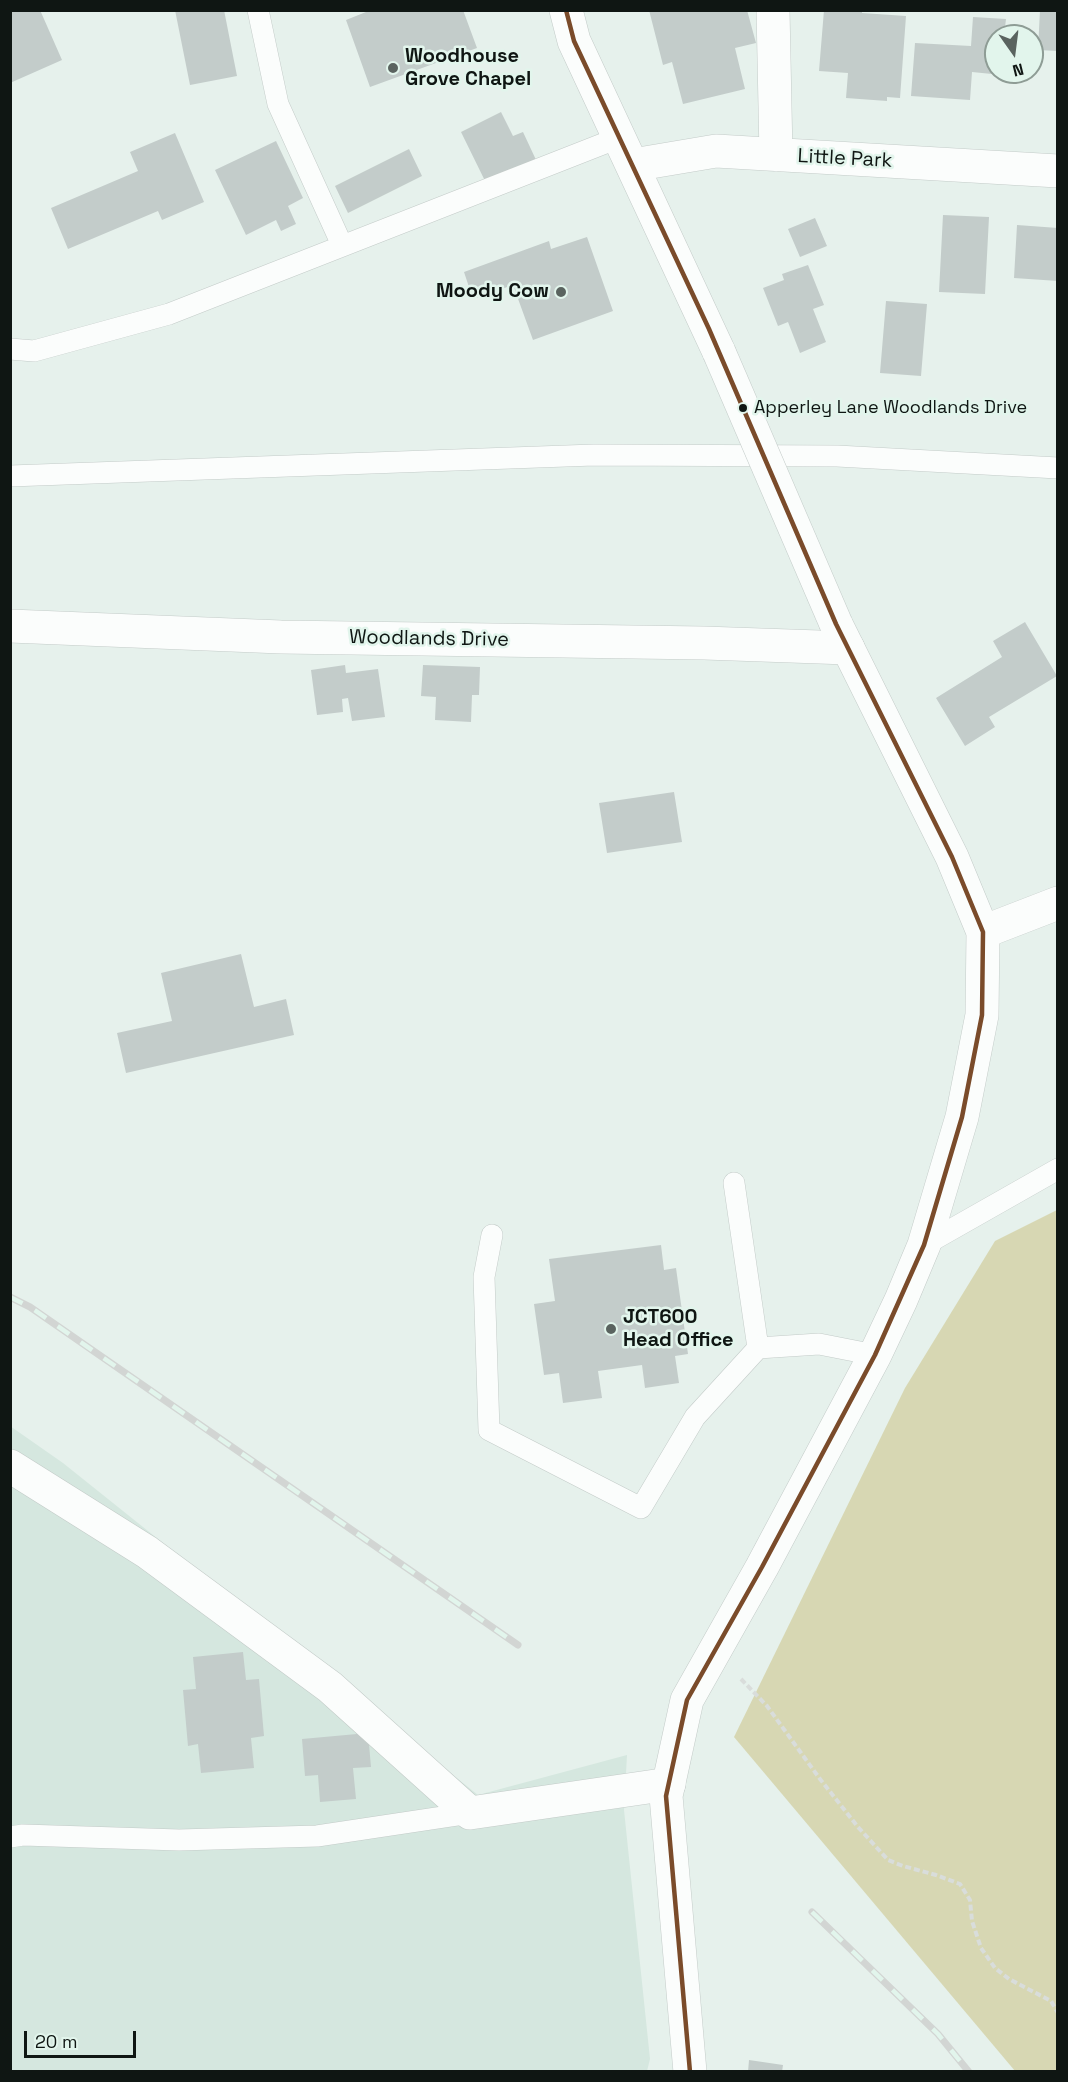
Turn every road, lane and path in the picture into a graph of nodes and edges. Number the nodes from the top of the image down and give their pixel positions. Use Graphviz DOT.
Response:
graph roads {
  1 [pos="258,10"];
  2 [pos="566,10"];
  3 [pos="772,10"];
  4 [pos="625,152"];
  5 [pos="776,155"];
  6 [pos="1058,171"];
  7 [pos="342,245"];
  8 [pos="10,349"];
  9 [pos="1058,468"];
  10 [pos="10,476"];
  11 [pos="10,626"];
  12 [pos="842,636"];
  13 [pos="1058,903"];
  14 [pos="983,932"];
  15 [pos="1058,1169"];
  16 [pos="734,1183"];
  17 [pos="492,1235"];
  18 [pos="924,1245"];
  19 [pos="758,1348"];
  20 [pos="875,1355"];
  21 [pos="10,1466"];
  22 [pos="714,1652"];
  23 [pos="669,1784"];
  24 [pos="470,1813"];
  25 [pos="10,1838"];
  26 [pos="1058,2013"];
  27 [pos="690,2072"];
  1 -- 7 [label="lane"];
  2 -- 4 [label="main road"];
  3 -- 5 [label="main road"];
  4 -- 5 [label="main road, Little Park"];
  4 -- 7 [label="lane"];
  4 -- 12 [label="main road, bridge"];
  5 -- 6 [label="main road, Little Park"];
  7 -- 8 [label="lane"];
  9 -- 10 [label="lane"];
  11 -- 12 [label="main road, Woodlands Drive"];
  12 -- 14 [label="main road"];
  13 -- 14 [label="main road"];
  14 -- 18 [label="main road"];
  15 -- 18 [label="lane"];
  16 -- 19 [label="lane"];
  17 -- 19 [label="lane"];
  18 -- 20 [label="main road"];
  19 -- 20 [label="lane"];
  20 -- 22 [label="main road"];
  21 -- 24 [label="main road"];
  22 -- 23 [label="main road"];
  22 -- 26 [label="path"];
  23 -- 24 [label="main road"];
  23 -- 27 [label="main road"];
  24 -- 25 [label="lane"];
}
